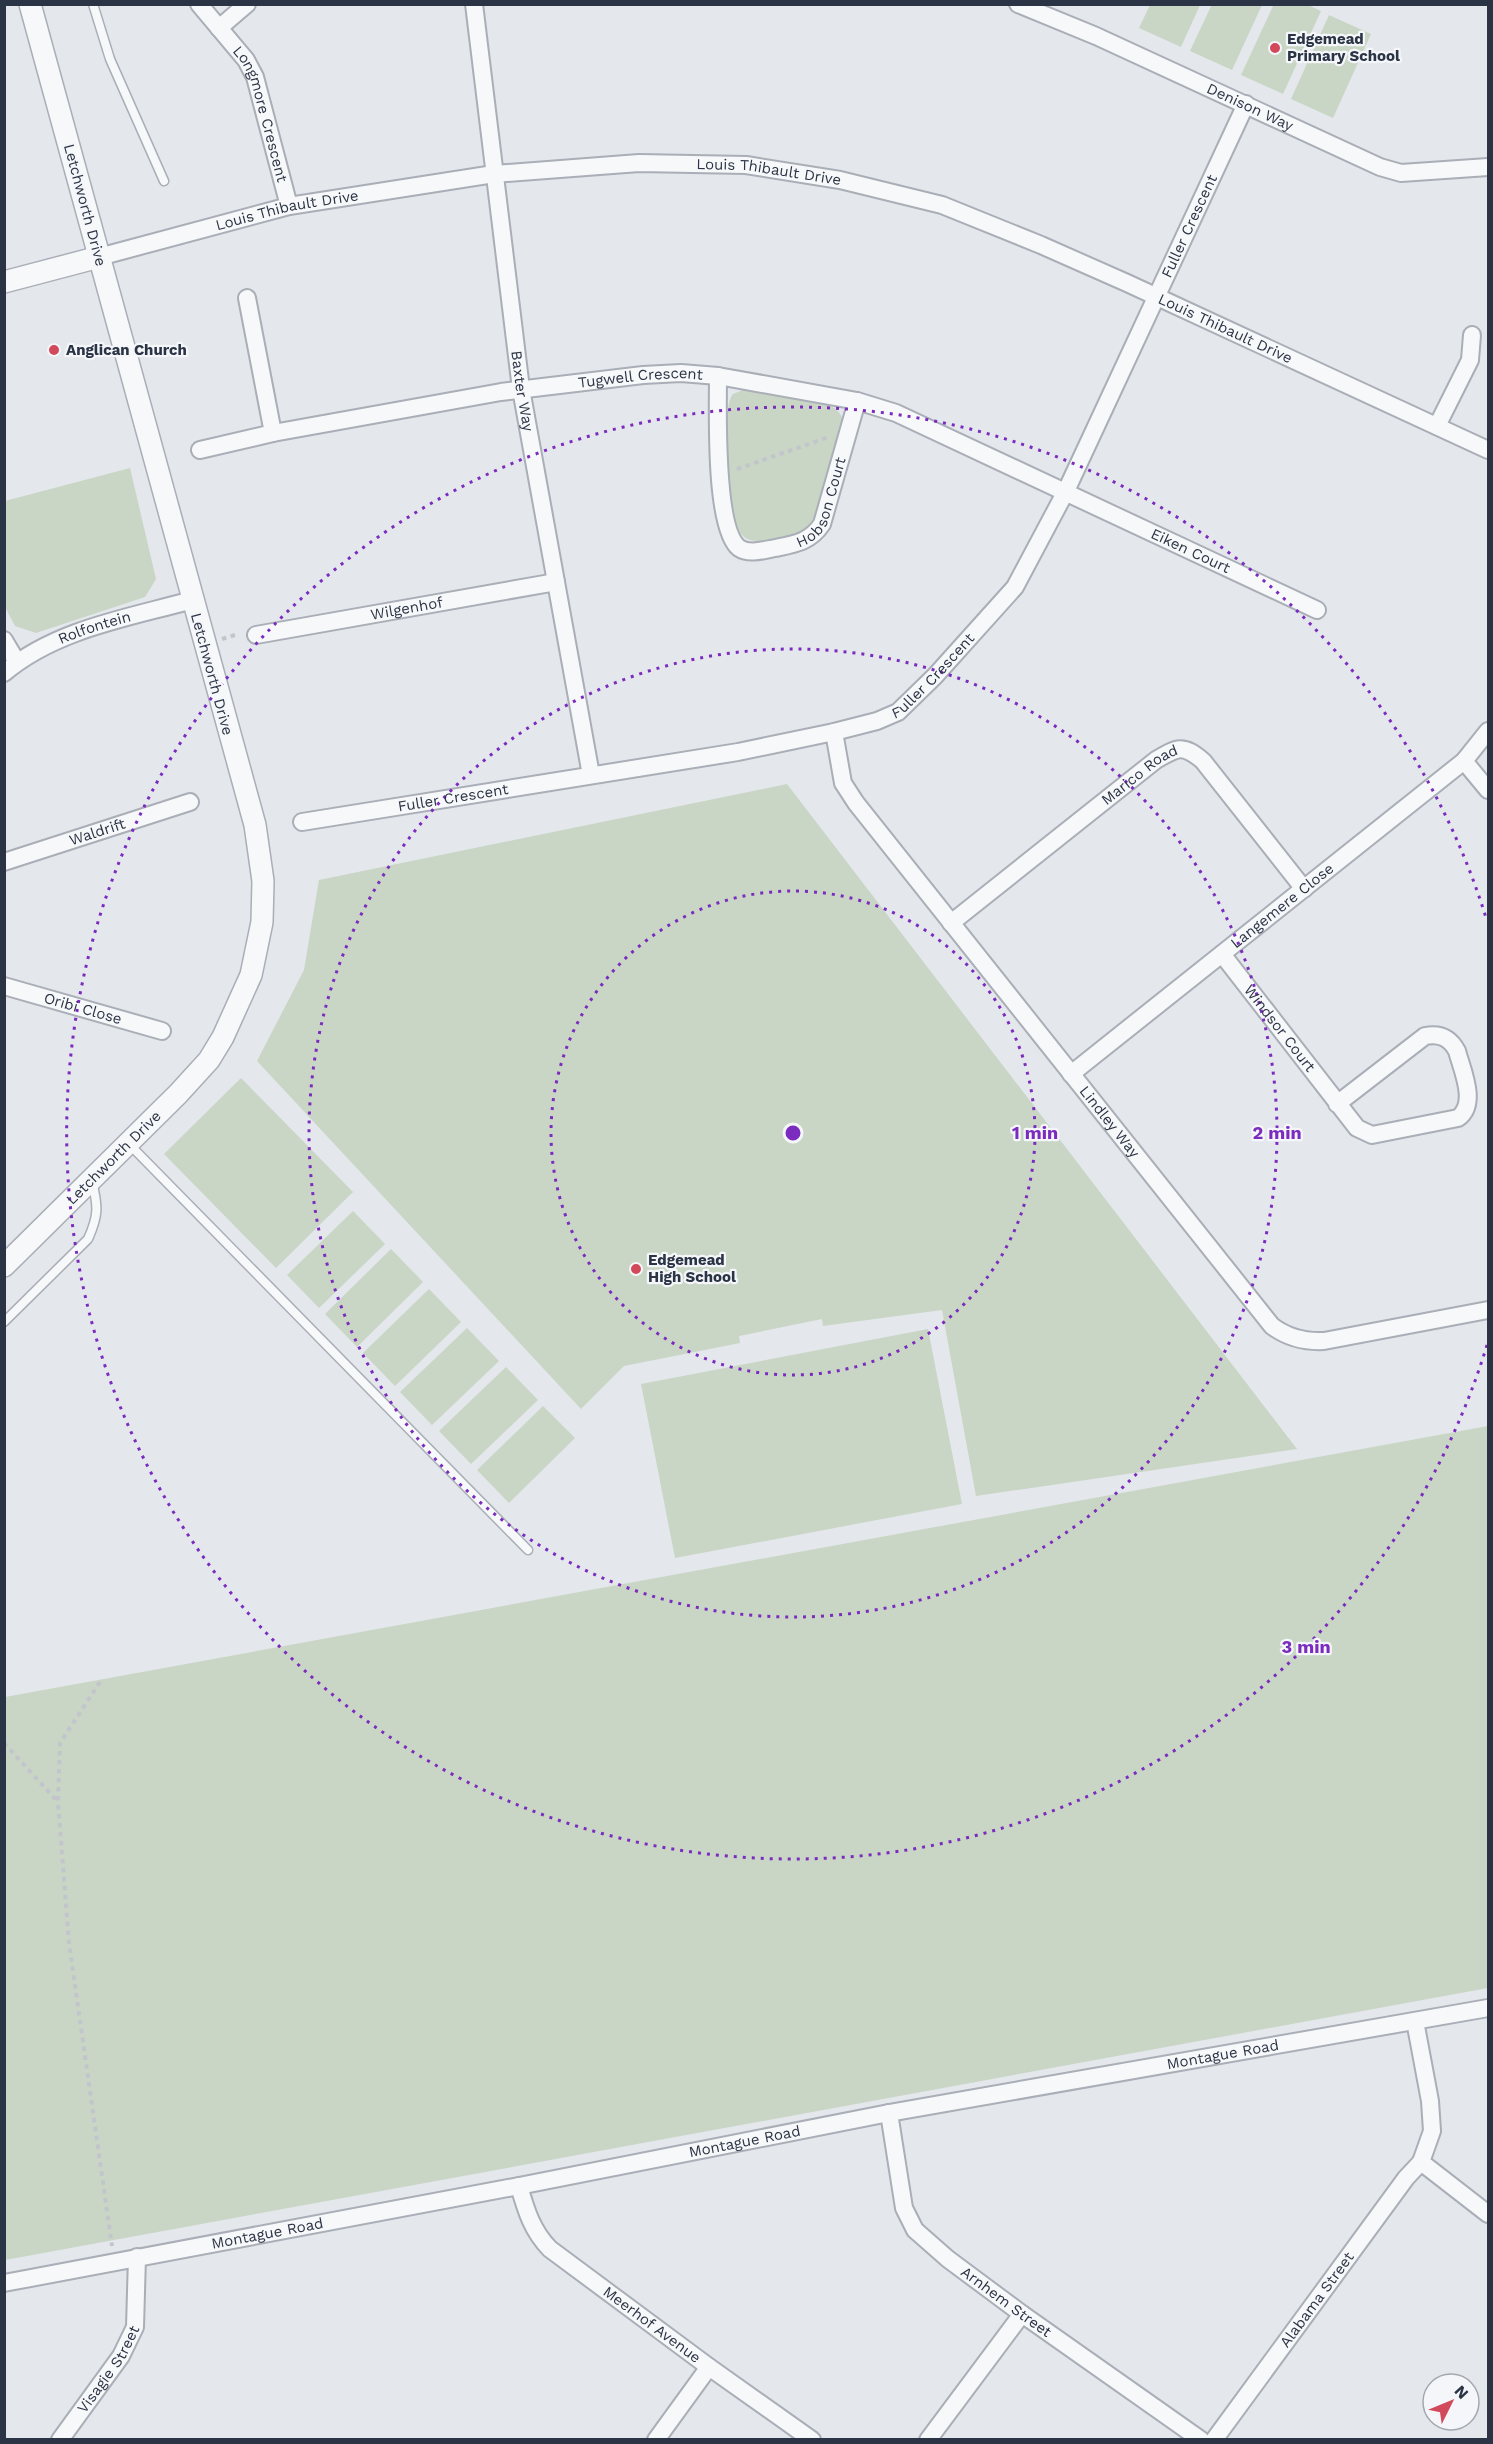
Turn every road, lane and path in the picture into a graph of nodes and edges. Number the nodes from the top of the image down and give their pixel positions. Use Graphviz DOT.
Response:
graph roads {
  1 [pos="30,4"];
  2 [pos="93,4"];
  3 [pos="199,4"];
  4 [pos="247,4"];
  5 [pos="474,4"];
  6 [pos="1018,4"];
  7 [pos="1042,8"];
  8 [pos="219,28"];
  9 [pos="1246,104"];
  10 [pos="1488,167"];
  11 [pos="494,174"];
  12 [pos="164,181"];
  13 [pos="289,206"];
  14 [pos="99,257"];
  15 [pos="4,282"];
  16 [pos="1156,297"];
  17 [pos="246,298"];
  18 [pos="1472,335"];
  19 [pos="718,376"];
  20 [pos="521,389"];
  21 [pos="857,401"];
  22 [pos="1437,426"];
  23 [pos="850,430"];
  24 [pos="273,433"];
  25 [pos="200,450"];
  26 [pos="1488,450"];
  27 [pos="719,476"];
  28 [pos="1066,491"];
  29 [pos="555,582"];
  30 [pos="192,600"];
  31 [pos="1317,609"];
  32 [pos="256,635"];
  33 [pos="4,640"];
  34 [pos="204,643"];
  35 [pos="11,668"];
  36 [pos="1488,731"];
  37 [pos="834,732"];
  38 [pos="1464,761"];
  39 [pos="591,775"];
  40 [pos="1488,790"];
  41 [pos="190,802"];
  42 [pos="302,822"];
  43 [pos="4,862"];
  44 [pos="1304,889"];
  45 [pos="951,923"];
  46 [pos="1222,954"];
  47 [pos="4,986"];
  48 [pos="162,1030"];
  49 [pos="1071,1074"];
  50 [pos="1337,1104"];
  51 [pos="128,1143"];
  52 [pos="91,1180"];
  53 [pos="4,1266"];
  54 [pos="1488,1310"];
  55 [pos="4,1322"];
  56 [pos="528,1550"];
  57 [pos="100,1682"];
  58 [pos="4,1743"];
  59 [pos="58,1802"];
  60 [pos="1488,2008"];
  61 [pos="1415,2021"];
  62 [pos="889,2113"];
  63 [pos="1420,2162"];
  64 [pos="519,2186"];
  65 [pos="1488,2214"];
  66 [pos="137,2257"];
  67 [pos="114,2262"];
  68 [pos="4,2283"];
  69 [pos="1022,2314"];
  70 [pos="709,2367"];
  71 [pos="60,2439"];
  72 [pos="656,2439"];
  73 [pos="812,2439"];
  74 [pos="928,2439"];
  75 [pos="1201,2439"];
  76 [pos="1214,2439"];
  1 -- 14 [label="street, Letchworth Drive"];
  2 -- 12 [label="lane"];
  3 -- 8 [label="street, Longmore Crescent"];
  4 -- 8 [label="street"];
  5 -- 11 [label="street, Baxter Way"];
  6 -- 7 [label="street, Denison Way"];
  7 -- 9 [label="street, Denison Way"];
  8 -- 13 [label="street, Longmore Crescent"];
  9 -- 10 [label="street, Denison Way"];
  9 -- 16 [label="street, Fuller Crescent"];
  11 -- 13 [label="street, Louis Thibault Drive"];
  11 -- 16 [label="street, Louis Thibault Drive"];
  11 -- 20 [label="street, Baxter Way"];
  13 -- 14 [label="street, Louis Thibault Drive"];
  14 -- 15 [label="street, Louis Thibault Drive"];
  14 -- 30 [label="street, Letchworth Drive"];
  16 -- 22 [label="street, Louis Thibault Drive"];
  16 -- 28 [label="street, Fuller Crescent"];
  17 -- 24 [label="street"];
  18 -- 22 [label="street"];
  19 -- 20 [label="street, Tugwell Crescent"];
  19 -- 21 [label="street, Tugwell Crescent"];
  19 -- 27 [label="street, Hobson Court"];
  20 -- 24 [label="street, Tugwell Crescent"];
  20 -- 29 [label="street, Baxter Way"];
  21 -- 23 [label="street, Hobson Court"];
  21 -- 28 [label="street, Tugwell Crescent"];
  22 -- 26 [label="street, Louis Thibault Drive"];
  23 -- 27 [label="path"];
  23 -- 27 [label="street, Hobson Court"];
  24 -- 25 [label="street, Tugwell Crescent"];
  28 -- 31 [label="street, Eiken Court"];
  28 -- 37 [label="street, Fuller Crescent"];
  29 -- 32 [label="street, Wilgenhof"];
  29 -- 39 [label="street, Baxter Way"];
  30 -- 34 [label="street, Letchworth Drive"];
  30 -- 35 [label="street, Rolfontein"];
  32 -- 34 [label="path"];
  33 -- 35 [label="street"];
  34 -- 51 [label="street, Letchworth Drive"];
  36 -- 38 [label="street, Langemere Close"];
  37 -- 39 [label="street, Fuller Crescent"];
  37 -- 45 [label="street, Lindley Way"];
  38 -- 40 [label="street"];
  38 -- 44 [label="street, Langemere Close"];
  39 -- 42 [label="street, Fuller Crescent"];
  41 -- 43 [label="street, Waldrift"];
  44 -- 45 [label="street, Marico Road"];
  44 -- 46 [label="street, Langemere Close"];
  45 -- 49 [label="street, Lindley Way"];
  46 -- 49 [label="street, Langemere Close"];
  46 -- 50 [label="street, Windsor Court"];
  47 -- 48 [label="street, Oribi Close"];
  49 -- 54 [label="street, Lindley Way"];
  50 -- 50 [label="street, Windsor Court"];
  51 -- 52 [label="street, Letchworth Drive"];
  51 -- 56 [label="lane"];
  52 -- 53 [label="street, Letchworth Drive"];
  52 -- 55 [label="lane"];
  57 -- 59 [label="path"];
  58 -- 59 [label="path"];
  59 -- 67 [label="path"];
  60 -- 61 [label="street, Montague Road"];
  61 -- 62 [label="street, Montague Road"];
  61 -- 63 [label="street, Alabama Street"];
  62 -- 64 [label="street, Montague Road"];
  62 -- 69 [label="street, Arnhem Street"];
  63 -- 65 [label="street"];
  63 -- 76 [label="street, Alabama Street"];
  64 -- 66 [label="street, Montague Road"];
  64 -- 70 [label="street, Meerhof Avenue"];
  66 -- 67 [label="street, Montague Road"];
  66 -- 71 [label="street, Visagie Street"];
  67 -- 68 [label="street, Montague Road"];
  69 -- 74 [label="street"];
  69 -- 75 [label="street, Arnhem Street"];
  70 -- 72 [label="street"];
  70 -- 73 [label="street, Meerhof Avenue"];
}
